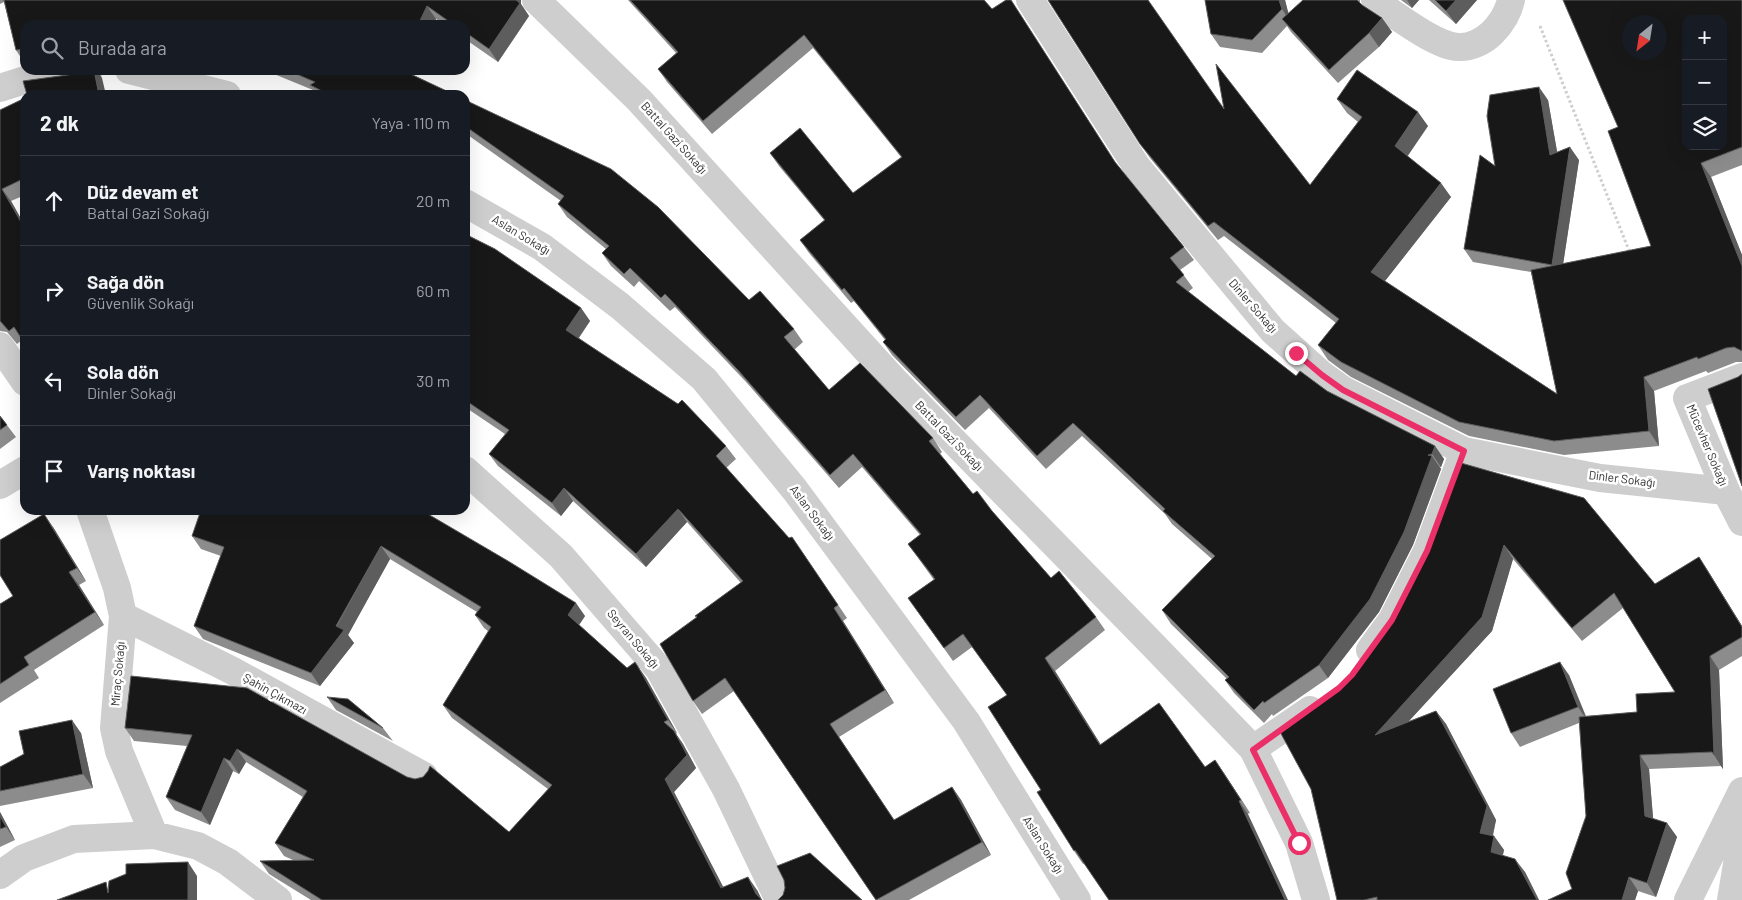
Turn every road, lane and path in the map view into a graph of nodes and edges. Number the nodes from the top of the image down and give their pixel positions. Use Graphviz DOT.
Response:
graph roads {
  1 [pos="536,0"];
  2 [pos="1030,0"];
  3 [pos="1375,0"];
  4 [pos="1511,0"];
  5 [pos="1537,18"];
  6 [pos="53,75"];
  7 [pos="149,75"];
  8 [pos="0,88"];
  9 [pos="207,90"];
  10 [pos="470,206"];
  11 [pos="1632,259"];
  12 [pos="0,346"];
  13 [pos="20,375"];
  14 [pos="1742,377"];
  15 [pos="1464,451"];
  16 [pos="20,473"];
  17 [pos="470,474"];
  18 [pos="0,485"];
  19 [pos="1726,491"];
  20 [pos="92,515"];
  21 [pos="1742,522"];
  22 [pos="123,616"];
  23 [pos="1357,667"];
  24 [pos="1332,695"];
  25 [pos="1253,750"];
  26 [pos="424,776"];
  27 [pos="1742,791"];
  28 [pos="1742,834"];
  29 [pos="154,835"];
  30 [pos="0,875"];
  31 [pos="278,900"];
  32 [pos="779,900"];
  33 [pos="1077,900"];
  34 [pos="1316,900"];
  35 [pos="1688,900"];
  36 [pos="1731,900"];
  1 -- 25 [label="street, Battal Gazi Sokağı"];
  2 -- 15 [label="street, Dinler Sokağı"];
  3 -- 4 [label="street"];
  5 -- 11 [label="path"];
  6 -- 8 [label="street"];
  7 -- 9 [label="street"];
  10 -- 33 [label="street, Aslan Sokağı"];
  12 -- 13 [label="street"];
  14 -- 19 [label="street, Mücevher Sokağı"];
  15 -- 19 [label="street, Dinler Sokağı"];
  15 -- 23 [label="street"];
  16 -- 18 [label="street"];
  17 -- 32 [label="street, Seyran Sokağı"];
  19 -- 21 [label="street"];
  20 -- 22 [label="street, Miraç Sokağı"];
  22 -- 26 [label="street, Şahin Çıkmazı"];
  22 -- 29 [label="street, Miraç Sokağı"];
  24 -- 25 [label="street"];
  25 -- 34 [label="street, Battal Gazi Sokağı"];
  27 -- 35 [label="street"];
  28 -- 36 [label="street"];
  29 -- 30 [label="street"];
  29 -- 31 [label="street"];
}
